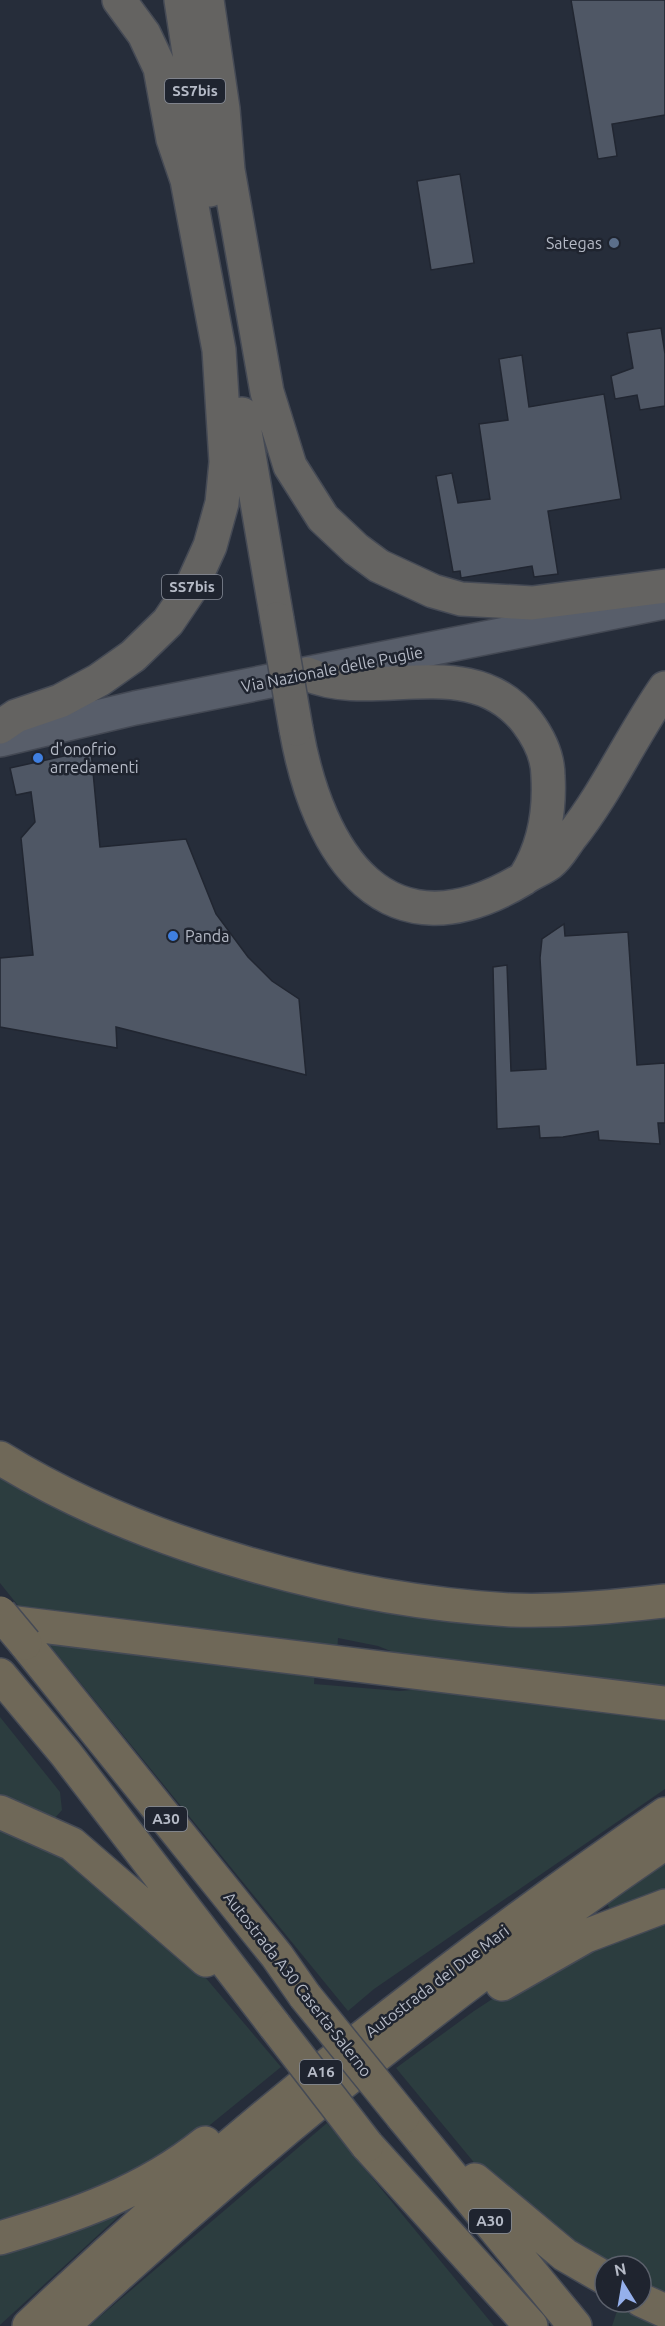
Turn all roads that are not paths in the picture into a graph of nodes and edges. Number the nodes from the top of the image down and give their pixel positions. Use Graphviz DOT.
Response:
graph roads {
  1 [pos="119,0"];
  2 [pos="158,0"];
  3 [pos="182,0"];
  4 [pos="207,0"];
  5 [pos="228,170"];
  6 [pos="187,180"];
  7 [pos="219,350"];
  8 [pos="244,431"];
  9 [pos="665,586"];
  10 [pos="665,602"];
  11 [pos="307,674"];
  12 [pos="665,688"];
  13 [pos="0,727"];
  14 [pos="0,740"];
  15 [pos="524,878"];
  16 [pos="0,1458"];
  17 [pos="665,1601"];
  18 [pos="0,1613"];
  19 [pos="0,1621"];
  20 [pos="0,1675"];
  21 [pos="665,1703"];
  22 [pos="0,1812"];
  23 [pos="665,1814"];
  24 [pos="630,1839"];
  25 [pos="665,1844"];
  26 [pos="665,1906"];
  27 [pos="266,2014"];
  28 [pos="412,2126"];
  29 [pos="0,2238"];
  30 [pos="593,2271"];
  31 [pos="64,2325"];
  32 [pos="29,2326"];
  33 [pos="531,2326"];
  34 [pos="575,2326"];
  1 -- 6 [label="highway"];
  2 -- 6 [label="highway, SS7bis"];
  3 -- 5 [label="highway, SS7bis"];
  3 -- 8 [label="highway, SS7bis"];
  4 -- 5 [label="highway"];
  5 -- 9 [label="highway, SS7bis"];
  6 -- 7 [label="highway, SS7bis"];
  7 -- 8 [label="highway, SS7bis"];
  7 -- 13 [label="highway, SS7bis"];
  8 -- 15 [label="highway, SS7bis, bridge"];
  10 -- 11 [label="main road, Via Nazionale delle Puglie"];
  11 -- 14 [label="main road, Via Nazionale delle Puglie"];
  11 -- 15 [label="highway"];
  12 -- 15 [label="highway, SS7bis"];
  16 -- 17 [label="highway"];
  18 -- 28 [label="highway, Autostrada A30 Caserta-Salerno / A30, bridge"];
  19 -- 21 [label="highway"];
  20 -- 27 [label="highway, A30"];
  22 -- 27 [label="highway"];
  23 -- 24 [label="highway, Autostrada dei Due Mari / A16"];
  24 -- 29 [label="highway"];
  24 -- 32 [label="highway, Autostrada dei Due Mari / A16"];
  25 -- 31 [label="highway, Autostrada dei Due Mari / A16"];
  26 -- 31 [label="highway"];
  27 -- 33 [label="highway, A30, bridge"];
  28 -- 30 [label="highway"];
  28 -- 34 [label="highway, Autostrada A30 Caserta-Salerno / A30"];
}
